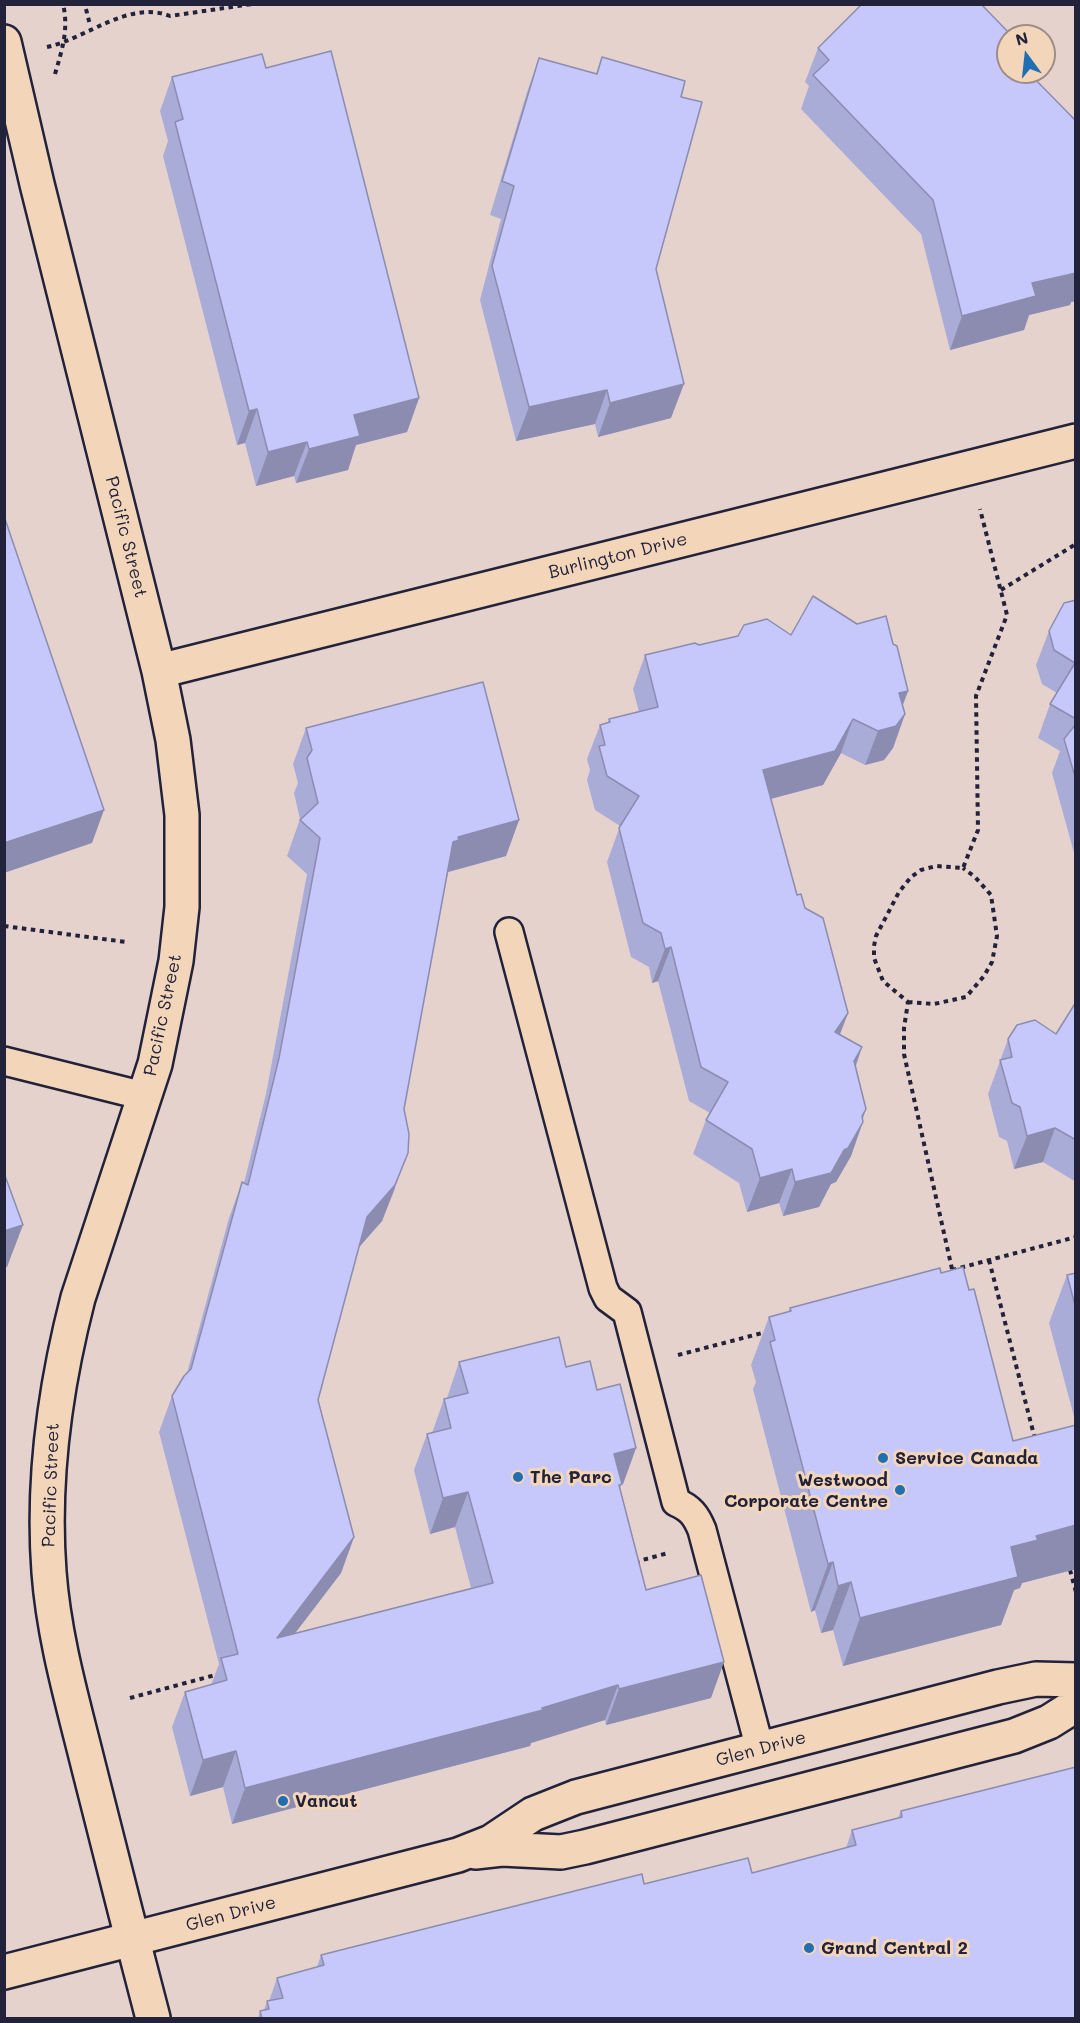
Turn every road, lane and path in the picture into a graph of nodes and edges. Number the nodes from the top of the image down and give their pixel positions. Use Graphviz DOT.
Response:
graph roads {
  1 [pos="63,4"];
  2 [pos="252,4"];
  3 [pos="86,9"];
  4 [pos="90,25"];
  5 [pos="4,42"];
  6 [pos="64,42"];
  7 [pos="44,47"];
  8 [pos="1076,441"];
  9 [pos="980,509"];
  10 [pos="1076,544"];
  11 [pos="1000,590"];
  12 [pos="159,671"];
  13 [pos="963,868"];
  14 [pos="4,926"];
  15 [pos="509,932"];
  16 [pos="126,942"];
  17 [pos="908,1002"];
  18 [pos="4,1061"];
  19 [pos="144,1096"];
  20 [pos="1076,1237"];
  21 [pos="989,1260"];
  22 [pos="952,1269"];
  23 [pos="953,1276"];
  24 [pos="776,1330"];
  25 [pos="641,1365"];
  26 [pos="1036,1441"];
  27 [pos="705,1543"];
  28 [pos="625,1565"];
  29 [pos="1070,1570"];
  30 [pos="1076,1592"];
  31 [pos="226,1672"];
  32 [pos="1076,1680"];
  33 [pos="130,1698"];
  34 [pos="1076,1705"];
  35 [pos="760,1749"];
  36 [pos="458,1855"];
  37 [pos="133,1939"];
  38 [pos="4,1972"];
  39 [pos="153,2019"];
  1 -- 6 [label="path"];
  2 -- 6 [label="path"];
  3 -- 4 [label="path"];
  5 -- 12 [label="street, Pacific Street"];
  6 -- 7 [label="path"];
  8 -- 12 [label="street, Burlington Drive"];
  9 -- 11 [label="path"];
  10 -- 11 [label="path"];
  11 -- 13 [label="path"];
  12 -- 19 [label="street, Pacific Street"];
  13 -- 17 [label="path"];
  13 -- 17 [label="path"];
  14 -- 16 [label="path"];
  15 -- 25 [label="lane"];
  17 -- 22 [label="path"];
  18 -- 19 [label="lane"];
  19 -- 37 [label="street, Pacific Street"];
  20 -- 21 [label="path"];
  21 -- 22 [label="path"];
  21 -- 26 [label="path"];
  22 -- 23 [label="path"];
  24 -- 25 [label="path"];
  25 -- 27 [label="lane"];
  27 -- 28 [label="path"];
  27 -- 35 [label="lane"];
  29 -- 30 [label="path"];
  31 -- 33 [label="path"];
  32 -- 35 [label="street, Glen Drive"];
  34 -- 36 [label="street, Glen Drive"];
  35 -- 36 [label="street, Glen Drive"];
  36 -- 37 [label="street, Glen Drive"];
  37 -- 38 [label="street, Glen Drive"];
  37 -- 39 [label="street, Pacific Street"];
}
